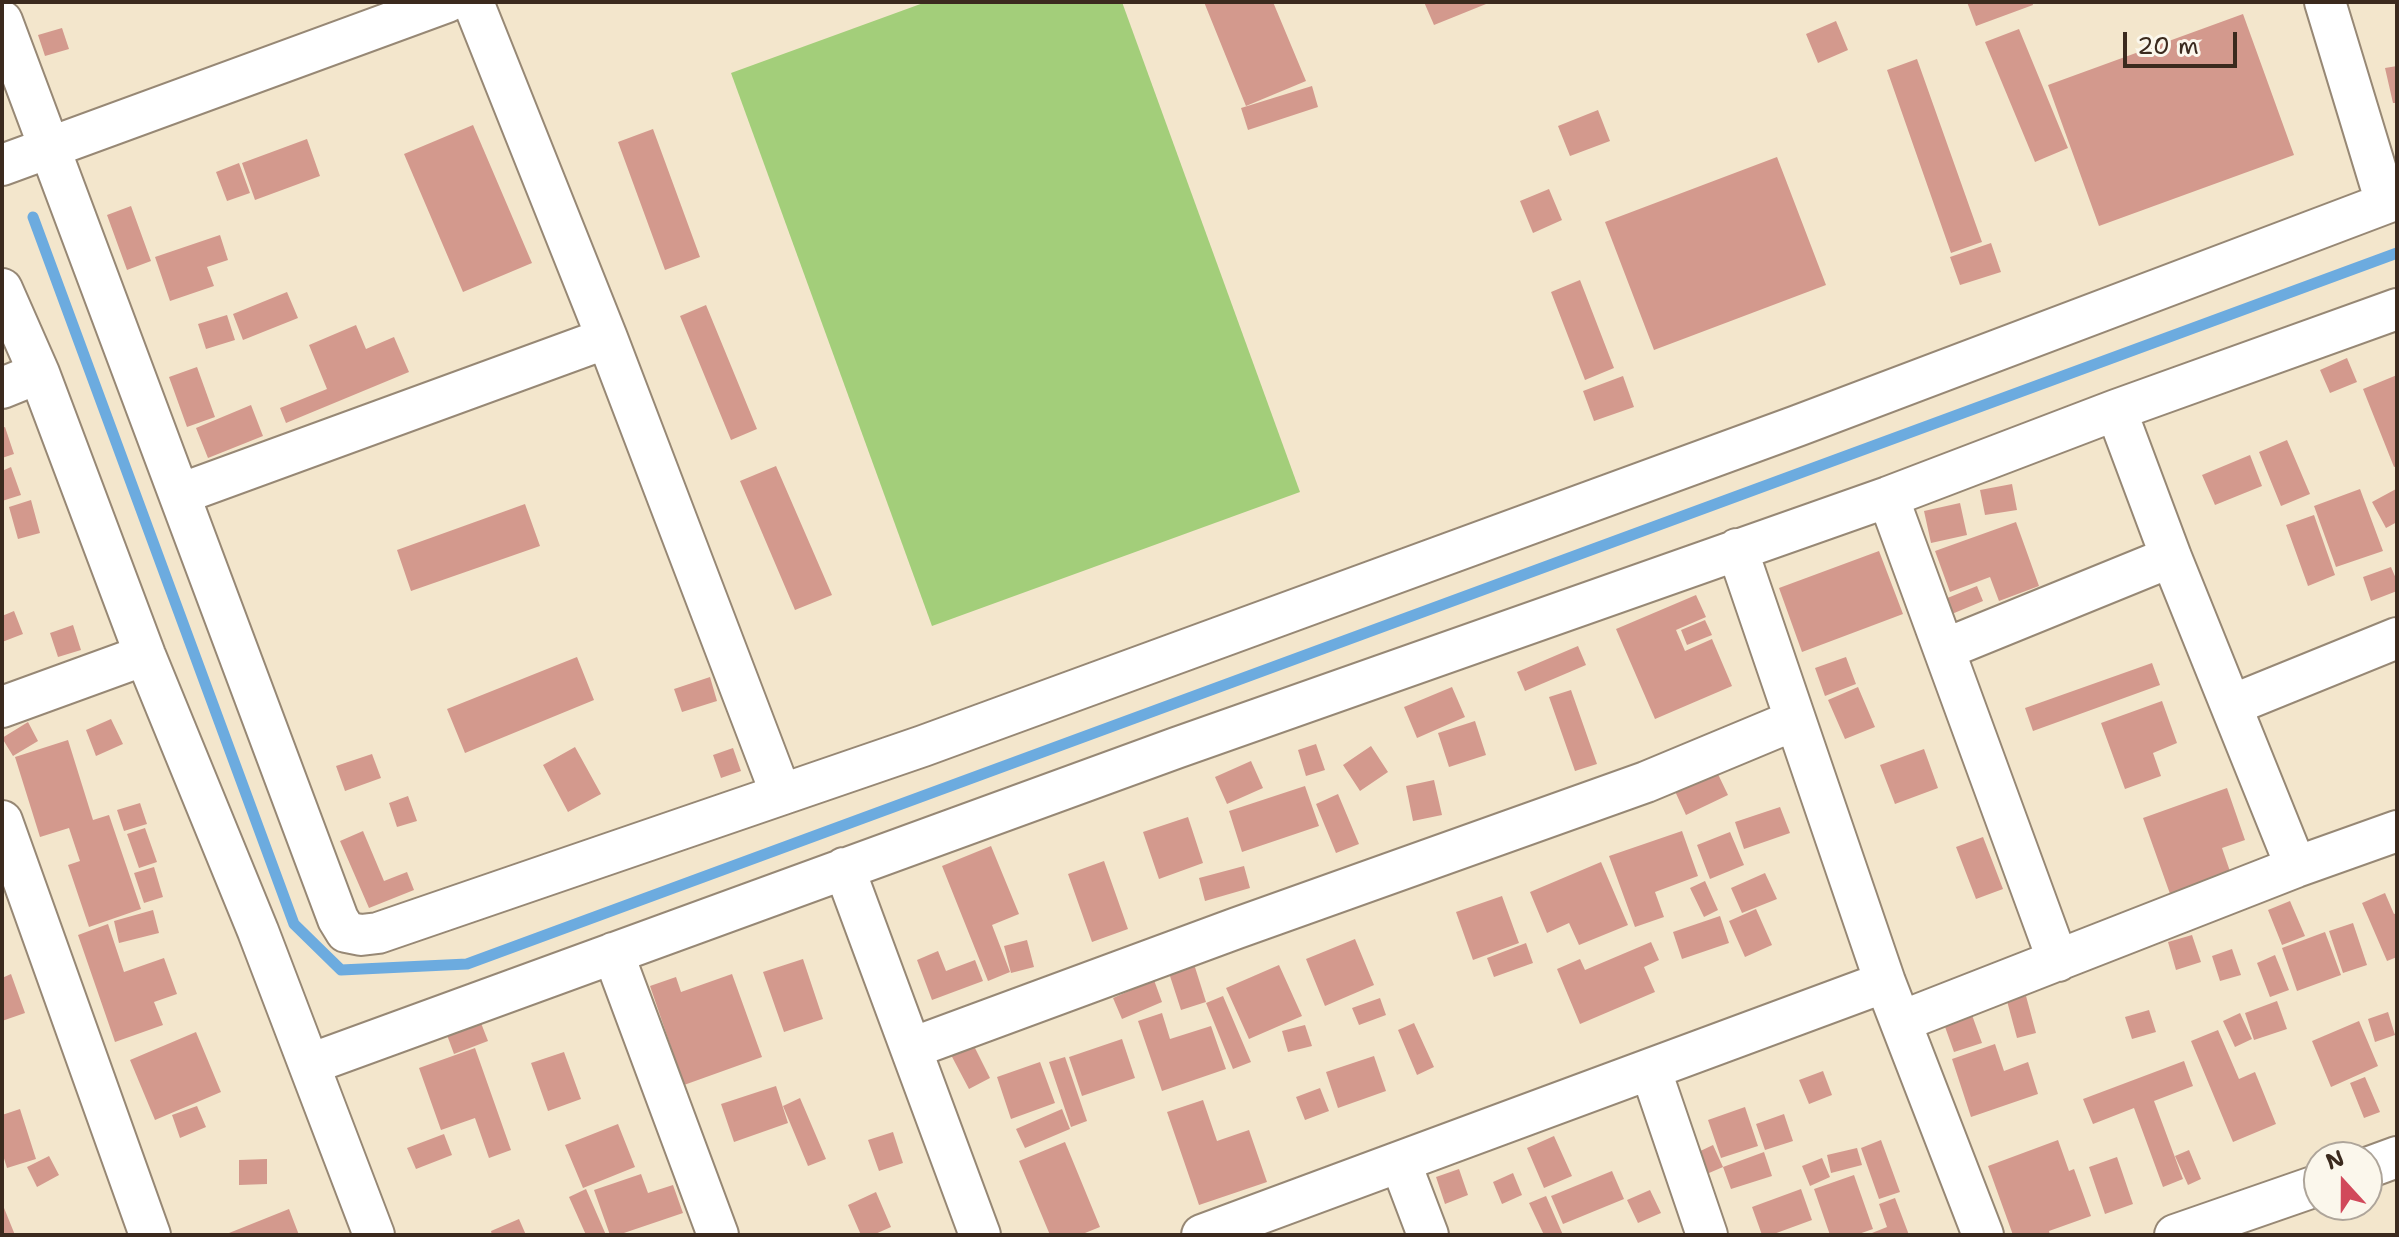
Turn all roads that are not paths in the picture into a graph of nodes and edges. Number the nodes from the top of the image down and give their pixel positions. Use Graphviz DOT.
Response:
graph roads {
  1 [pos="447,2"];
  2 [pos="473,2"];
  3 [pos="2325,2"];
  4 [pos="2,21"];
  5 [pos="50,147"];
  6 [pos="2,165"];
  7 [pos="2391,201"];
  8 [pos="2,289"];
  9 [pos="2397,309"];
  10 [pos="607,338"];
  11 [pos="39,373"];
  12 [pos="2,388"];
  13 [pos="2116,410"];
  14 [pos="180,494"];
  15 [pos="1888,497"];
  16 [pos="1737,549"];
  17 [pos="2171,557"];
  18 [pos="2397,638"];
  19 [pos="1945,649"];
  20 [pos="145,655"];
  21 [pos="2232,705"];
  22 [pos="2,707"];
  23 [pos="1795,720"];
  24 [pos="781,794"];
  25 [pos="2,821"];
  26 [pos="2397,831"];
  27 [pos="2296,867"];
  28 [pos="844,868"];
  29 [pos="613,953"];
  30 [pos="2058,961"];
  31 [pos="1885,982"];
  32 [pos="1902,1021"];
  33 [pos="912,1048"];
  34 [pos="310,1064"];
  35 [pos="1651,1071"];
  36 [pos="1401,1164"];
  37 [pos="2303,1191"];
  38 [pos="150,1235"];
  39 [pos="374,1235"];
  40 [pos="718,1235"];
  41 [pos="980,1235"];
  42 [pos="1202,1235"];
  43 [pos="1428,1235"];
  44 [pos="1707,1235"];
  45 [pos="1983,1235"];
  46 [pos="2175,1235"];
  1 -- 5 [label="street"];
  2 -- 10 [label="street"];
  3 -- 7 [label="street"];
  4 -- 5 [label="street"];
  5 -- 6 [label="street"];
  5 -- 14 [label="street"];
  7 -- 24 [label="street"];
  8 -- 11 [label="street"];
  9 -- 13 [label="street"];
  10 -- 14 [label="street"];
  10 -- 24 [label="street"];
  11 -- 12 [label="street"];
  11 -- 20 [label="street"];
  13 -- 15 [label="street"];
  13 -- 17 [label="street"];
  14 -- 24 [label="street"];
  15 -- 16 [label="street"];
  15 -- 19 [label="street"];
  16 -- 23 [label="street"];
  16 -- 28 [label="street"];
  17 -- 19 [label="street"];
  17 -- 21 [label="street"];
  18 -- 21 [label="street"];
  19 -- 30 [label="street"];
  20 -- 22 [label="street"];
  20 -- 34 [label="street"];
  21 -- 27 [label="street"];
  23 -- 31 [label="street"];
  23 -- 33 [label="street"];
  25 -- 38 [label="street"];
  26 -- 27 [label="street"];
  27 -- 30 [label="street"];
  28 -- 29 [label="street"];
  28 -- 33 [label="street"];
  29 -- 34 [label="street"];
  29 -- 40 [label="street"];
  30 -- 32 [label="street"];
  31 -- 32 [label="street"];
  31 -- 35 [label="street"];
  32 -- 45 [label="street"];
  33 -- 41 [label="street"];
  34 -- 39 [label="street"];
  35 -- 36 [label="street"];
  35 -- 44 [label="street"];
  36 -- 42 [label="street"];
  36 -- 43 [label="street"];
  37 -- 46 [label="street"];
}
